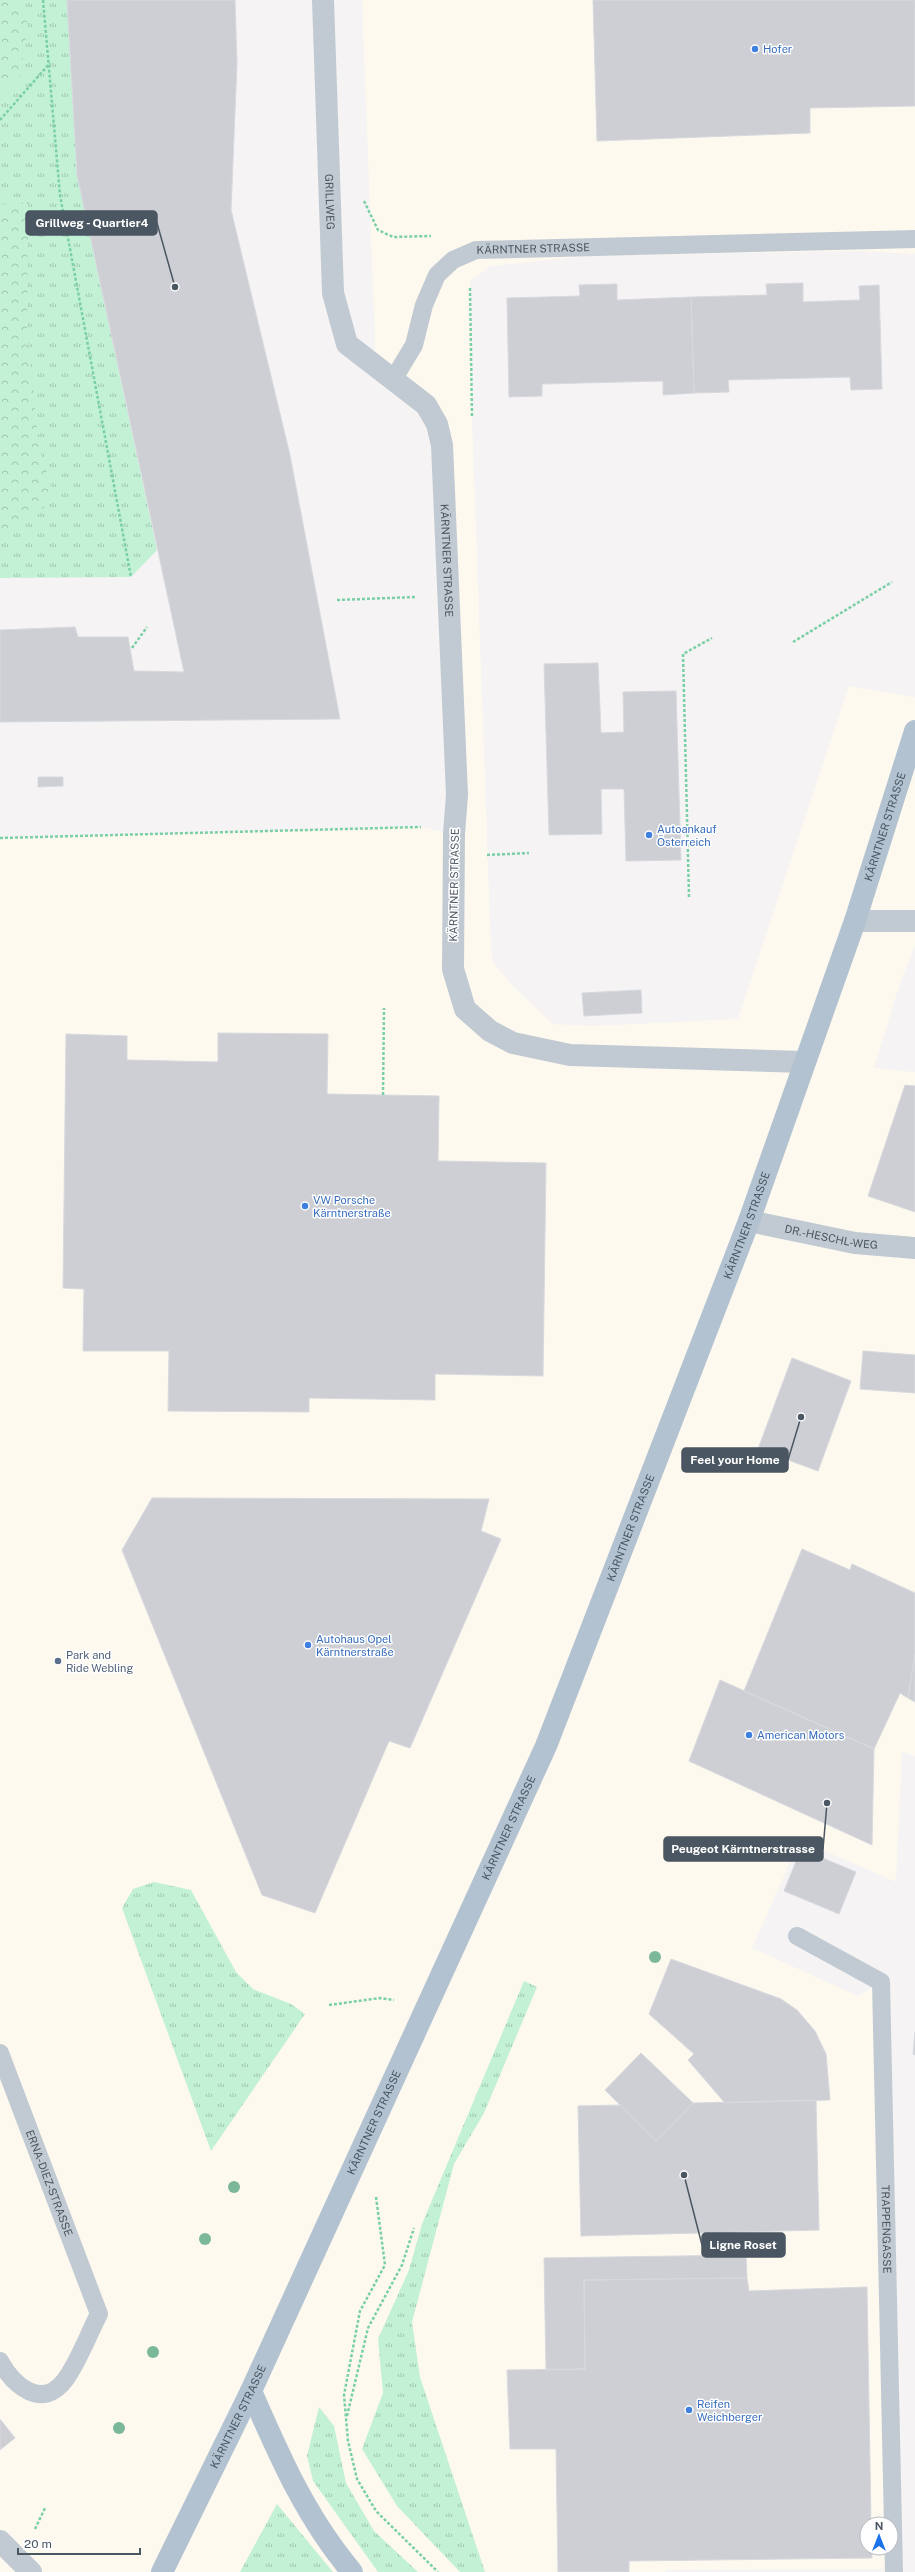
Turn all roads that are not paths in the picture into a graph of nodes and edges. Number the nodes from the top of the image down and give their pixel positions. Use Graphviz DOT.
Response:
graph roads {
  1 [pos="323,0"];
  2 [pos="915,239"];
  3 [pos="393,380"];
  4 [pos="915,731"];
  5 [pos="855,921"];
  6 [pos="915,921"];
  7 [pos="804,1062"];
  8 [pos="749,1221"];
  9 [pos="915,1248"];
  10 [pos="797,1936"];
  11 [pos="0,2053"];
  12 [pos="0,2361"];
  13 [pos="251,2391"];
  14 [pos="0,2541"];
  15 [pos="31,2572"];
  16 [pos="162,2572"];
  17 [pos="352,2572"];
  18 [pos="894,2572"];
  1 -- 3 [label="street, GRILLWEG"];
  2 -- 3 [label="lane, KÄRNTNER STRASSE"];
  3 -- 7 [label="street, KÄRNTNER STRASSE"];
  4 -- 5 [label="main road, KÄRNTNER STRASSE"];
  5 -- 6 [label="street"];
  5 -- 7 [label="main road, KÄRNTNER STRASSE"];
  7 -- 8 [label="main road, KÄRNTNER STRASSE"];
  8 -- 9 [label="street, DR.-HESCHL-WEG"];
  8 -- 13 [label="main road, KÄRNTNER STRASSE"];
  10 -- 18 [label="lane, TRAPPENGASSE"];
  11 -- 12 [label="lane, ERNA-DIEZ-STRASSE"];
  13 -- 16 [label="main road, KÄRNTNER STRASSE"];
  13 -- 17 [label="main road"];
  14 -- 15 [label="street"];
}
